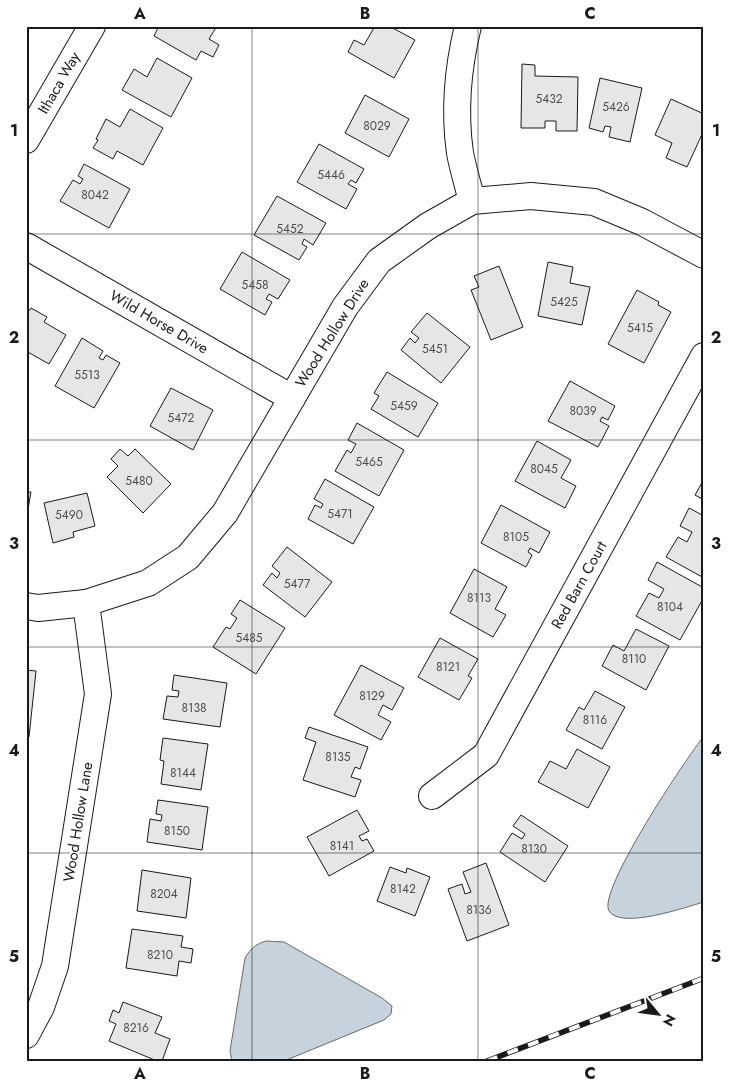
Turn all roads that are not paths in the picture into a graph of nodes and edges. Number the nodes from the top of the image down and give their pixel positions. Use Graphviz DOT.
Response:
graph roads {
  1 [pos="92,26"];
  2 [pos="468,26"];
  3 [pos="26,140"];
  4 [pos="472,201"];
  5 [pos="26,246"];
  6 [pos="704,255"];
  7 [pos="704,356"];
  8 [pos="292,398"];
  9 [pos="86,603"];
  10 [pos="26,606"];
  11 [pos="432,796"];
  12 [pos="26,1035"];
  1 -- 3 [label="street, Ithaca Way"];
  2 -- 4 [label="street"];
  4 -- 6 [label="street, Wood Hollow Drive"];
  4 -- 8 [label="street, Wood Hollow Drive"];
  5 -- 8 [label="street, Wild Horse Drive"];
  7 -- 11 [label="street, Red Barn Court"];
  8 -- 9 [label="street, Wood Hollow Drive"];
  9 -- 10 [label="street, Wood Hollow Drive"];
  9 -- 12 [label="street, Wood Hollow Lane"];
}
